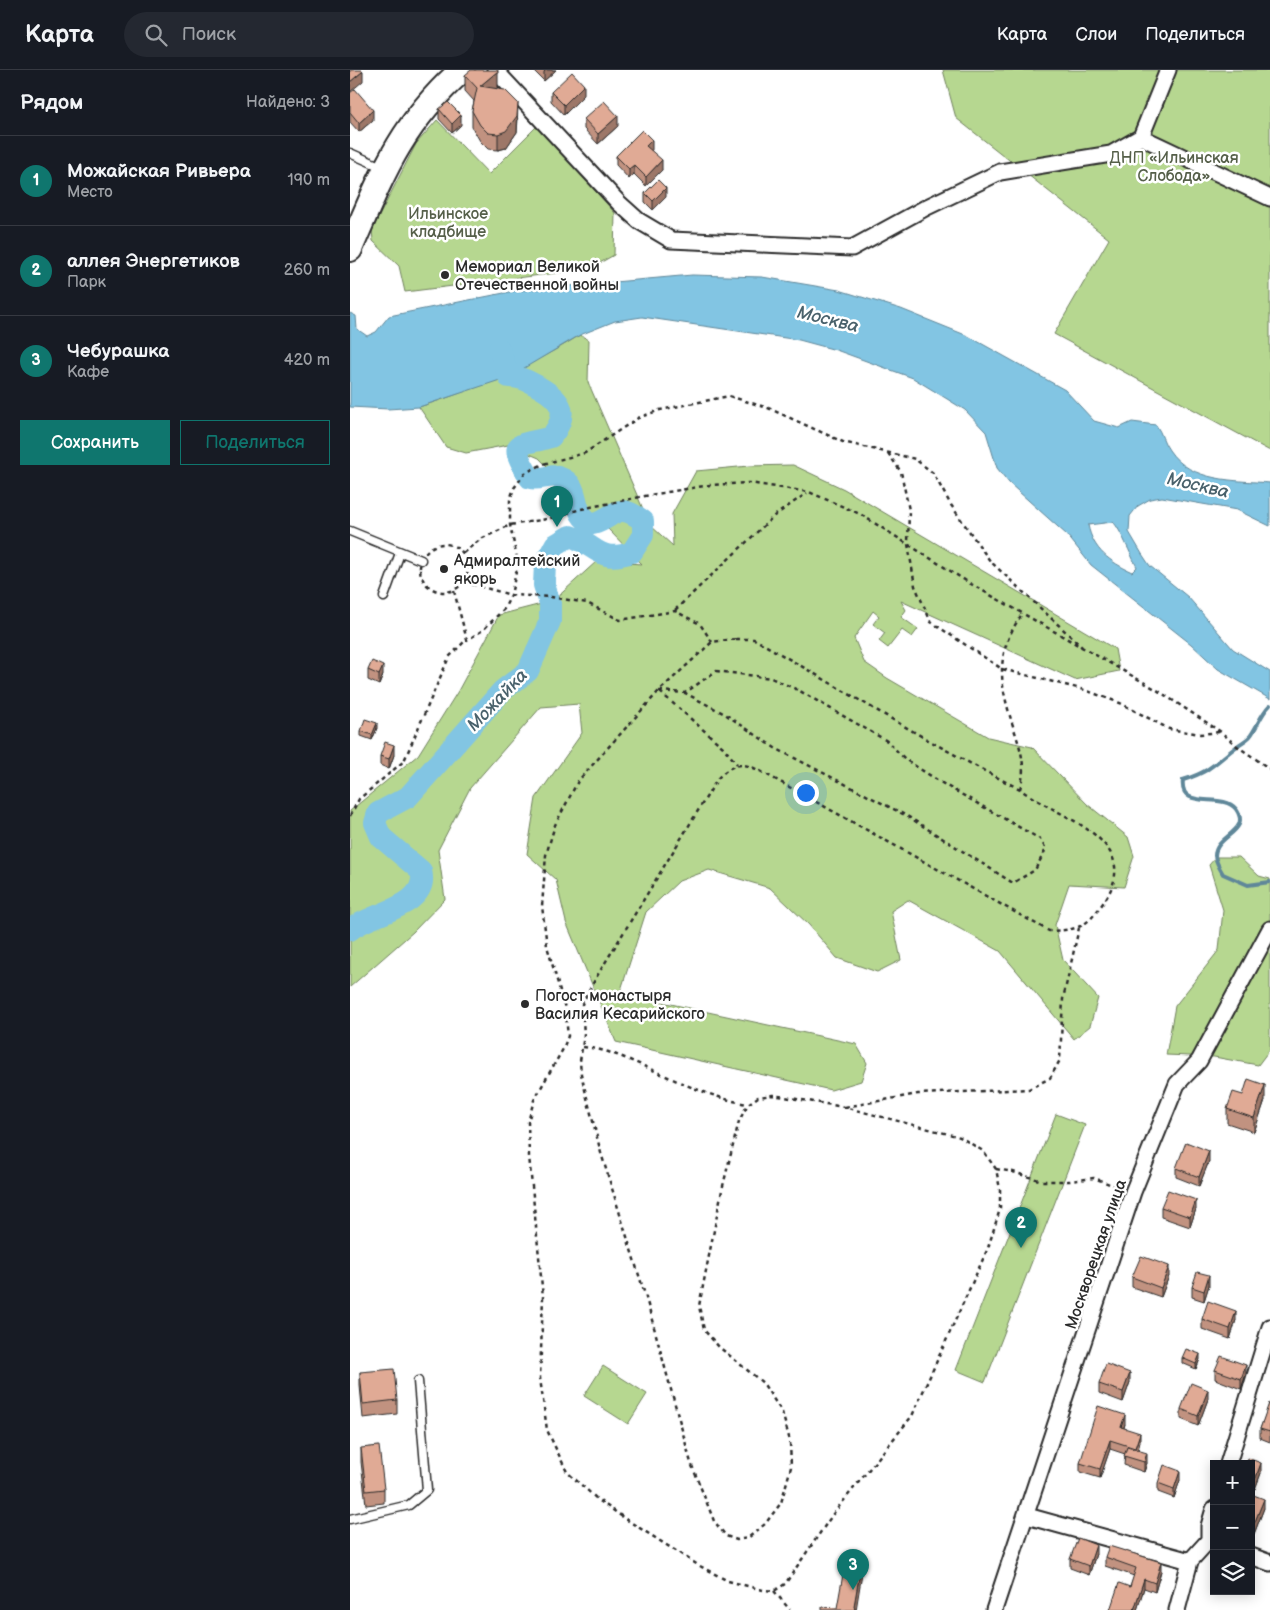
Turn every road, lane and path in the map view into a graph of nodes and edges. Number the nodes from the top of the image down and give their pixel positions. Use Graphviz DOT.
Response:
graph roads {
  1 [pos="462,70"];
  2 [pos="495,70"];
  3 [pos="1168,70"];
  4 [pos="1141,137"];
  5 [pos="350,152"];
  6 [pos="385,169"];
  7 [pos="1270,198"];
  8 [pos="350,249"];
  9 [pos="888,453"];
  10 [pos="808,492"];
  11 [pos="510,524"];
  12 [pos="350,531"];
  13 [pos="908,544"];
  14 [pos="400,552"];
  15 [pos="463,553"];
  16 [pos="420,560"];
  17 [pos="464,582"];
  18 [pos="454,591"];
  19 [pos="511,595"];
  20 [pos="384,597"];
  21 [pos="675,611"];
  22 [pos="1023,613"];
  23 [pos="466,640"];
  24 [pos="712,642"];
  25 [pos="1082,647"];
  26 [pos="1002,670"];
  27 [pos="659,691"];
  28 [pos="685,693"];
  29 [pos="1221,732"];
  30 [pos="737,764"];
  31 [pos="1270,769"];
  32 [pos="1020,789"];
  33 [pos="350,816"];
  34 [pos="1079,928"];
  35 [pos="1270,929"];
  36 [pos="583,1047"];
  37 [pos="748,1104"];
  38 [pos="844,1107"];
  39 [pos="996,1170"];
  40 [pos="1133,1192"];
  41 [pos="1270,1327"];
  42 [pos="418,1381"];
  43 [pos="1229,1460"];
  44 [pos="1027,1516"];
  45 [pos="350,1520"];
  46 [pos="1210,1520"];
  47 [pos="1210,1536"];
  48 [pos="1210,1542"];
  49 [pos="1255,1557"];
  50 [pos="1190,1561"];
  51 [pos="1270,1563"];
  52 [pos="774,1591"];
  53 [pos="790,1610"];
  54 [pos="994,1610"];
  55 [pos="1176,1610"];
  1 -- 6 [label="main road"];
  2 -- 4 [label="street"];
  3 -- 4 [label="street"];
  4 -- 7 [label="street"];
  5 -- 6 [label="lane"];
  6 -- 8 [label="main road"];
  9 -- 11 [label="path"];
  9 -- 13 [label="path"];
  9 -- 25 [label="path"];
  10 -- 11 [label="path"];
  10 -- 13 [label="path"];
  10 -- 21 [label="path"];
  11 -- 15 [label="path"];
  11 -- 19 [label="path"];
  12 -- 14 [label="lane"];
  13 -- 22 [label="path"];
  13 -- 26 [label="path"];
  14 -- 16 [label="lane"];
  14 -- 20 [label="lane"];
  15 -- 16 [label="path"];
  15 -- 17 [label="path"];
  16 -- 18 [label="path"];
  17 -- 18 [label="path"];
  17 -- 19 [label="path"];
  18 -- 23 [label="path"];
  19 -- 21 [label="path"];
  19 -- 23 [label="path"];
  21 -- 24 [label="path"];
  22 -- 25 [label="path"];
  22 -- 26 [label="path"];
  23 -- 33 [label="path"];
  24 -- 27 [label="path"];
  24 -- 32 [label="path"];
  25 -- 29 [label="path"];
  26 -- 29 [label="path"];
  26 -- 32 [label="path"];
  27 -- 28 [label="path"];
  27 -- 30 [label="path"];
  27 -- 52 [label="path"];
  28 -- 28 [label="path"];
  29 -- 31 [label="path"];
  30 -- 34 [label="path"];
  30 -- 36 [label="path"];
  32 -- 34 [label="path"];
  34 -- 38 [label="path"];
  35 -- 40 [label="street, Москворецкая улица"];
  36 -- 37 [label="path"];
  36 -- 37 [label="path"];
  37 -- 38 [label="path"];
  38 -- 39 [label="path"];
  39 -- 40 [label="path"];
  39 -- 52 [label="path"];
  40 -- 44 [label="street, Москворецкая улица"];
  41 -- 43 [label="street"];
  42 -- 45 [label="lane"];
  44 -- 50 [label="street"];
  44 -- 54 [label="street, Москворецкая улица"];
  46 -- 47 [label="street"];
  48 -- 50 [label="street"];
  49 -- 51 [label="street"];
  50 -- 55 [label="street"];
  52 -- 53 [label="path"];
}
